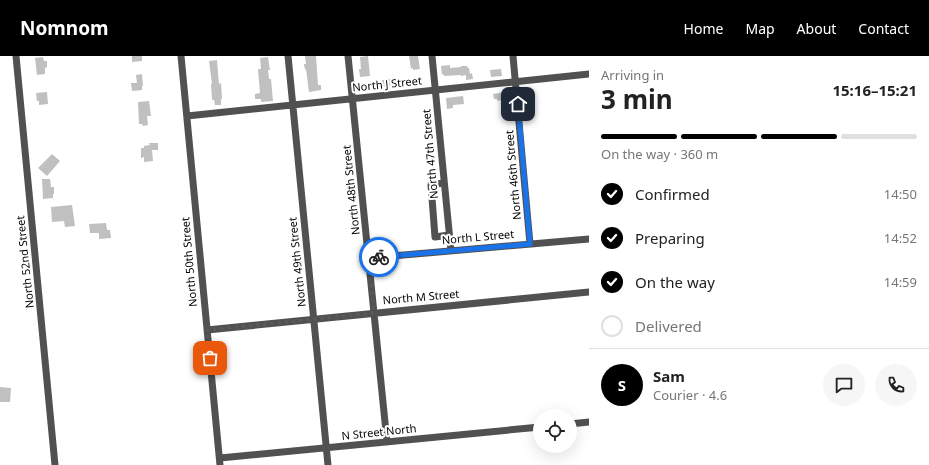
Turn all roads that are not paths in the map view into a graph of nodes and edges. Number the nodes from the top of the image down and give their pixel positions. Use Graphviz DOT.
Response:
graph roads {
  1 [pos="16,56"];
  2 [pos="181,56"];
  3 [pos="288,56"];
  4 [pos="348,56"];
  5 [pos="432,56"];
  6 [pos="513,56"];
  7 [pos="589,74"];
  8 [pos="516,82"];
  9 [pos="435,90"];
  10 [pos="353,99"];
  11 [pos="293,105"];
  12 [pos="187,116"];
  13 [pos="443,183"];
  14 [pos="449,235"];
  15 [pos="589,239"];
  16 [pos="530,244"];
  17 [pos="451,250"];
  18 [pos="369,258"];
  19 [pos="589,292"];
  20 [pos="374,313"];
  21 [pos="314,319"];
  22 [pos="207,330"];
  23 [pos="589,422"];
  24 [pos="577,423"];
  25 [pos="533,428"];
  26 [pos="387,442"];
  27 [pos="326,448"];
  28 [pos="220,462"];
  29 [pos="55,465"];
  30 [pos="328,465"];
  1 -- 29 [label="street, North 52nd Street"];
  2 -- 12 [label="street, North 50th Street"];
  3 -- 11 [label="street, North 49th Street"];
  4 -- 10 [label="street, North 48th Street"];
  5 -- 9 [label="street, North 47th Street"];
  6 -- 8 [label="street, North 46th Street"];
  7 -- 8 [label="street, North J Street"];
  8 -- 9 [label="street, North J Street"];
  8 -- 16 [label="street, North 46th Street"];
  9 -- 10 [label="street, North J Street"];
  9 -- 13 [label="street, North 47th Street"];
  10 -- 11 [label="street, North J Street"];
  10 -- 18 [label="street, North 48th Street"];
  11 -- 12 [label="street, North J Street"];
  11 -- 21 [label="street, North 49th Street"];
  12 -- 22 [label="street, North 50th Street"];
  13 -- 14 [label="street, North 47th Street"];
  13 -- 14 [label="street"];
  14 -- 17 [label="street, North 47th Street"];
  15 -- 16 [label="street, North L Street"];
  16 -- 17 [label="street, North L Street"];
  17 -- 18 [label="street, North L Street"];
  18 -- 20 [label="street, North 48th Street"];
  19 -- 20 [label="street, North M Street"];
  20 -- 21 [label="street, North M Street"];
  20 -- 26 [label="street, North 48th Street"];
  21 -- 22 [label="street, North M Street"];
  21 -- 27 [label="street, North 49th Street"];
  22 -- 28 [label="street, North 50th Street"];
  23 -- 24 [label="street"];
  25 -- 26 [label="street, N Street North"];
  26 -- 27 [label="street, N Street North"];
  27 -- 28 [label="street, N Street North"];
  27 -- 30 [label="street, North 49th Street"];
}
